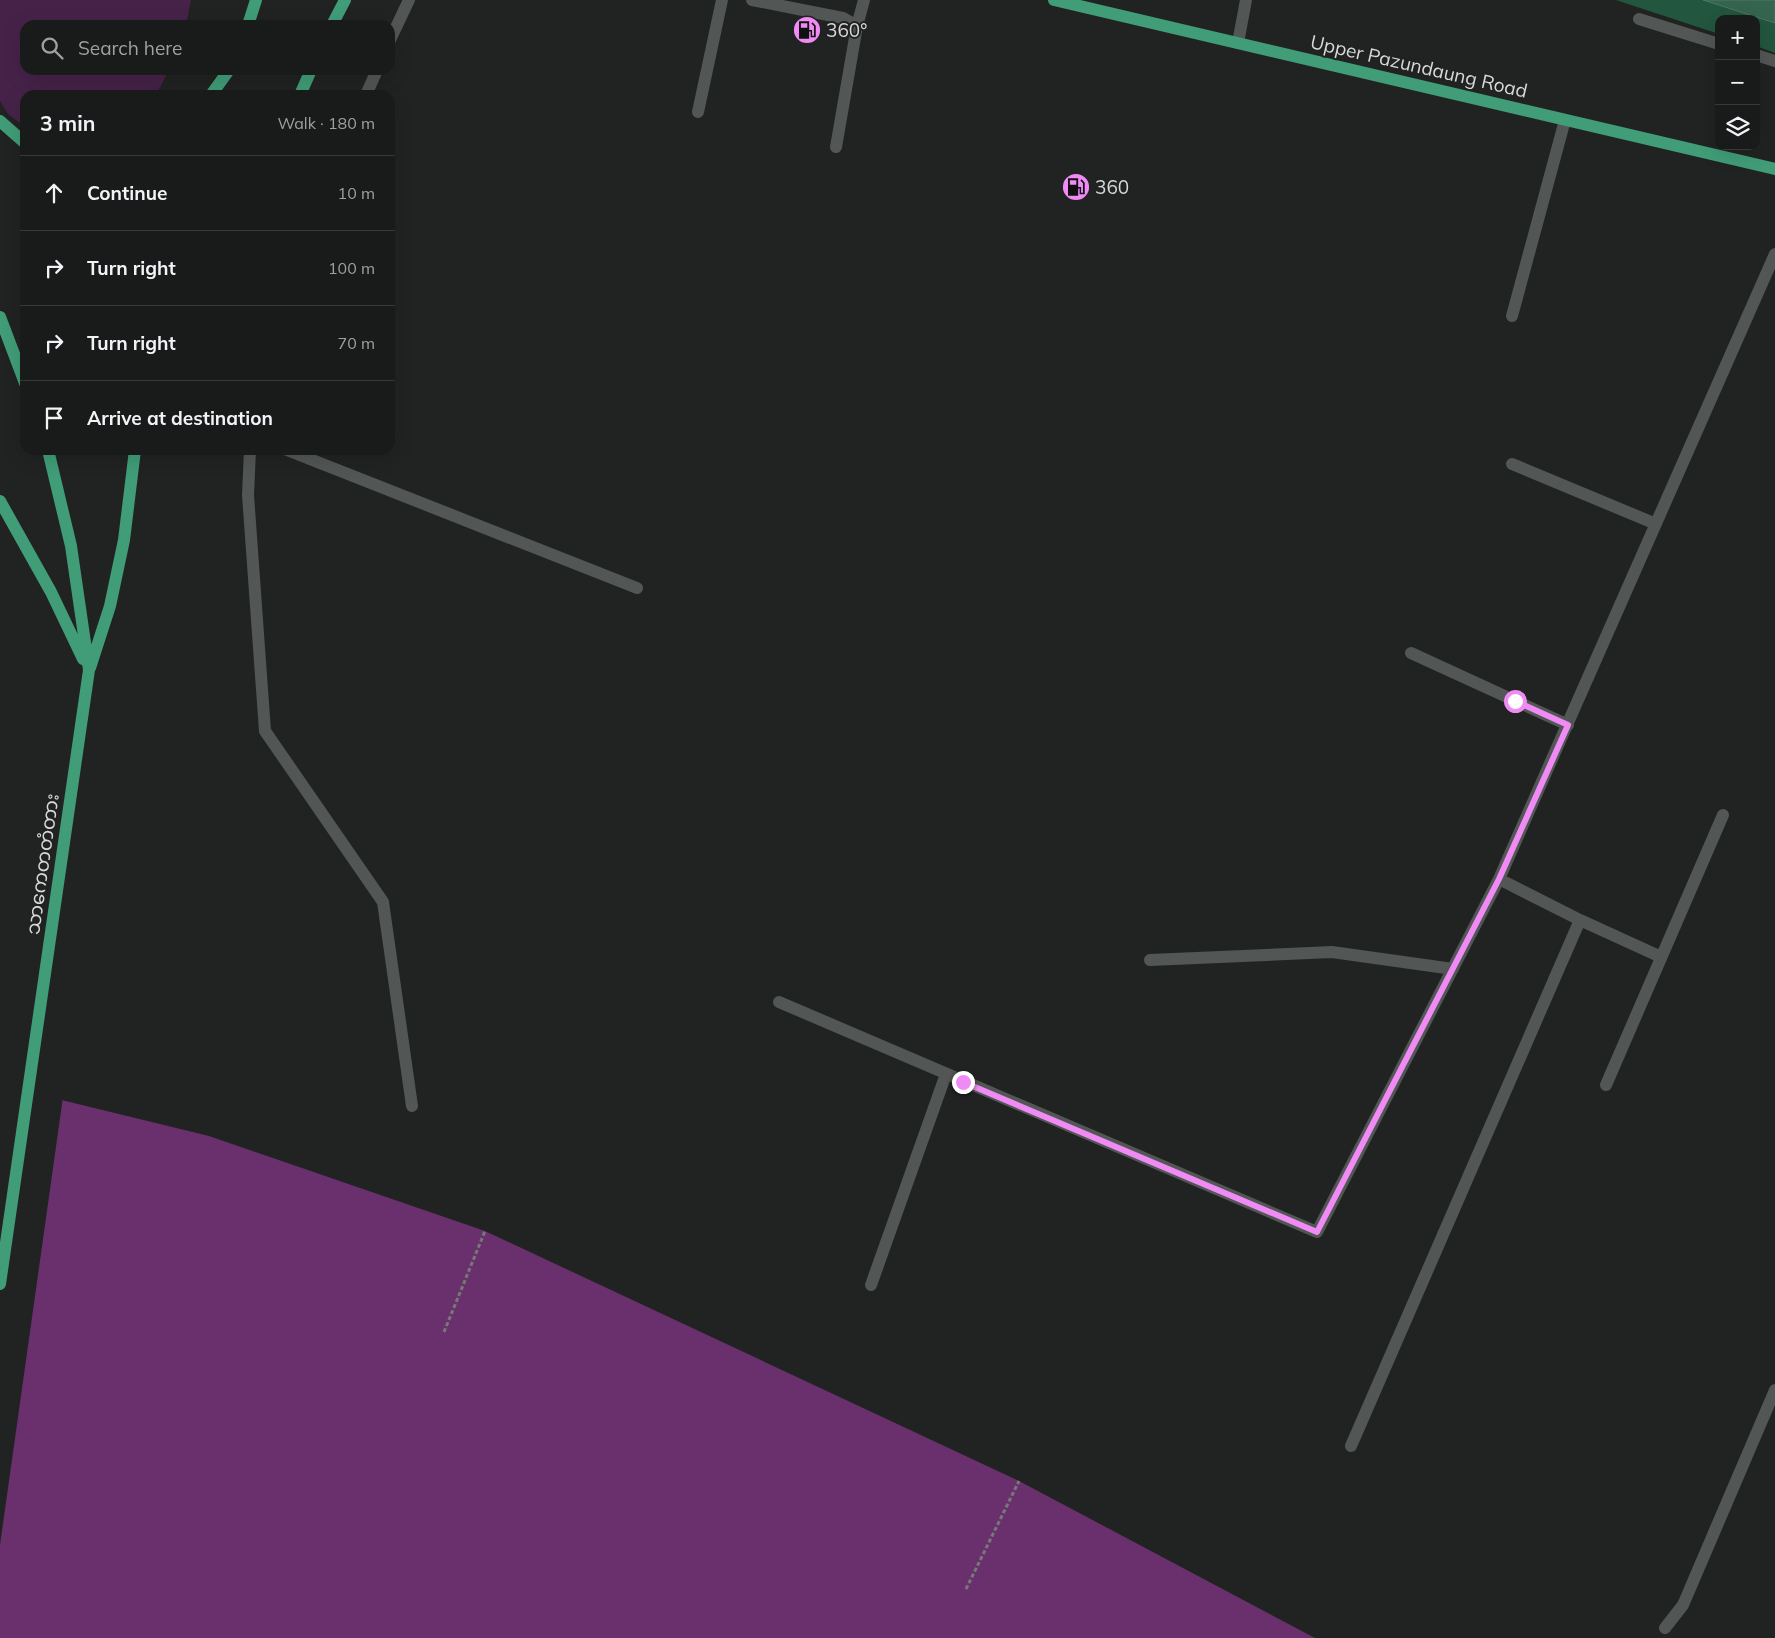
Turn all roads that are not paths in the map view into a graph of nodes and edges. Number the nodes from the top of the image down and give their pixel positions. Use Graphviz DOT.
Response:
graph roads {
  1 [pos="256,0"];
  2 [pos="344,0"];
  3 [pos="409,0"];
  4 [pos="722,0"];
  5 [pos="752,0"];
  6 [pos="864,0"];
  7 [pos="1054,0"];
  8 [pos="1246,0"];
  9 [pos="1639,19"];
  10 [pos="250,20"];
  11 [pos="334,20"];
  12 [pos="856,26"];
  13 [pos="395,29"];
  14 [pos="1238,43"];
  15 [pos="1715,43"];
  16 [pos="1760,56"];
  17 [pos="1775,61"];
  18 [pos="226,75"];
  19 [pos="309,75"];
  20 [pos="375,75"];
  21 [pos="215,90"];
  22 [pos="302,90"];
  23 [pos="368,90"];
  24 [pos="698,112"];
  25 [pos="1565,120"];
  26 [pos="0,121"];
  27 [pos="20,139"];
  28 [pos="836,147"];
  29 [pos="1775,169"];
  30 [pos="1775,254"];
  31 [pos="1512,316"];
  32 [pos="0,317"];
  33 [pos="20,370"];
  34 [pos="49,455"];
  35 [pos="134,455"];
  36 [pos="250,455"];
  37 [pos="300,455"];
  38 [pos="1512,464"];
  39 [pos="0,501"];
  40 [pos="1656,524"];
  41 [pos="637,588"];
  42 [pos="1411,653"];
  43 [pos="89,670"];
  44 [pos="1568,725"];
  45 [pos="1723,815"];
  46 [pos="1499,879"];
  47 [pos="1580,920"];
  48 [pos="1662,957"];
  49 [pos="1150,960"];
  50 [pos="1453,969"];
  51 [pos="779,1002"];
  52 [pos="946,1074"];
  53 [pos="1606,1085"];
  54 [pos="412,1106"];
  55 [pos="0,1284"];
  56 [pos="871,1285"];
  57 [pos="1775,1390"];
  58 [pos="1351,1446"];
  59 [pos="1665,1628"];
  1 -- 10 [label="main road"];
  2 -- 11 [label="main road"];
  3 -- 13 [label="lane"];
  4 -- 24 [label="lane"];
  5 -- 12 [label="lane"];
  6 -- 12 [label="lane"];
  7 -- 14 [label="main road, Upper Pazundaung Road"];
  8 -- 14 [label="lane"];
  9 -- 15 [label="lane"];
  12 -- 28 [label="lane"];
  14 -- 25 [label="main road, Upper Pazundaung Road"];
  16 -- 17 [label="lane"];
  18 -- 21 [label="main road"];
  19 -- 22 [label="main road"];
  20 -- 23 [label="lane"];
  25 -- 29 [label="main road, Upper Pazundaung Road"];
  25 -- 31 [label="lane"];
  26 -- 27 [label="main road"];
  30 -- 40 [label="lane"];
  32 -- 33 [label="main road"];
  34 -- 43 [label="main road, သာကေတတံတား"];
  35 -- 43 [label="main road"];
  36 -- 54 [label="lane"];
  37 -- 41 [label="lane"];
  38 -- 40 [label="lane"];
  39 -- 43 [label="main road"];
  40 -- 44 [label="lane"];
  42 -- 44 [label="lane"];
  43 -- 55 [label="main road, သာကေတတံတား"];
  44 -- 46 [label="lane"];
  45 -- 48 [label="lane"];
  46 -- 47 [label="lane"];
  46 -- 50 [label="lane"];
  47 -- 48 [label="lane"];
  47 -- 58 [label="lane"];
  48 -- 53 [label="lane"];
  49 -- 50 [label="lane"];
  50 -- 52 [label="lane"];
  51 -- 52 [label="lane"];
  52 -- 56 [label="lane"];
  57 -- 59 [label="lane"];
}
